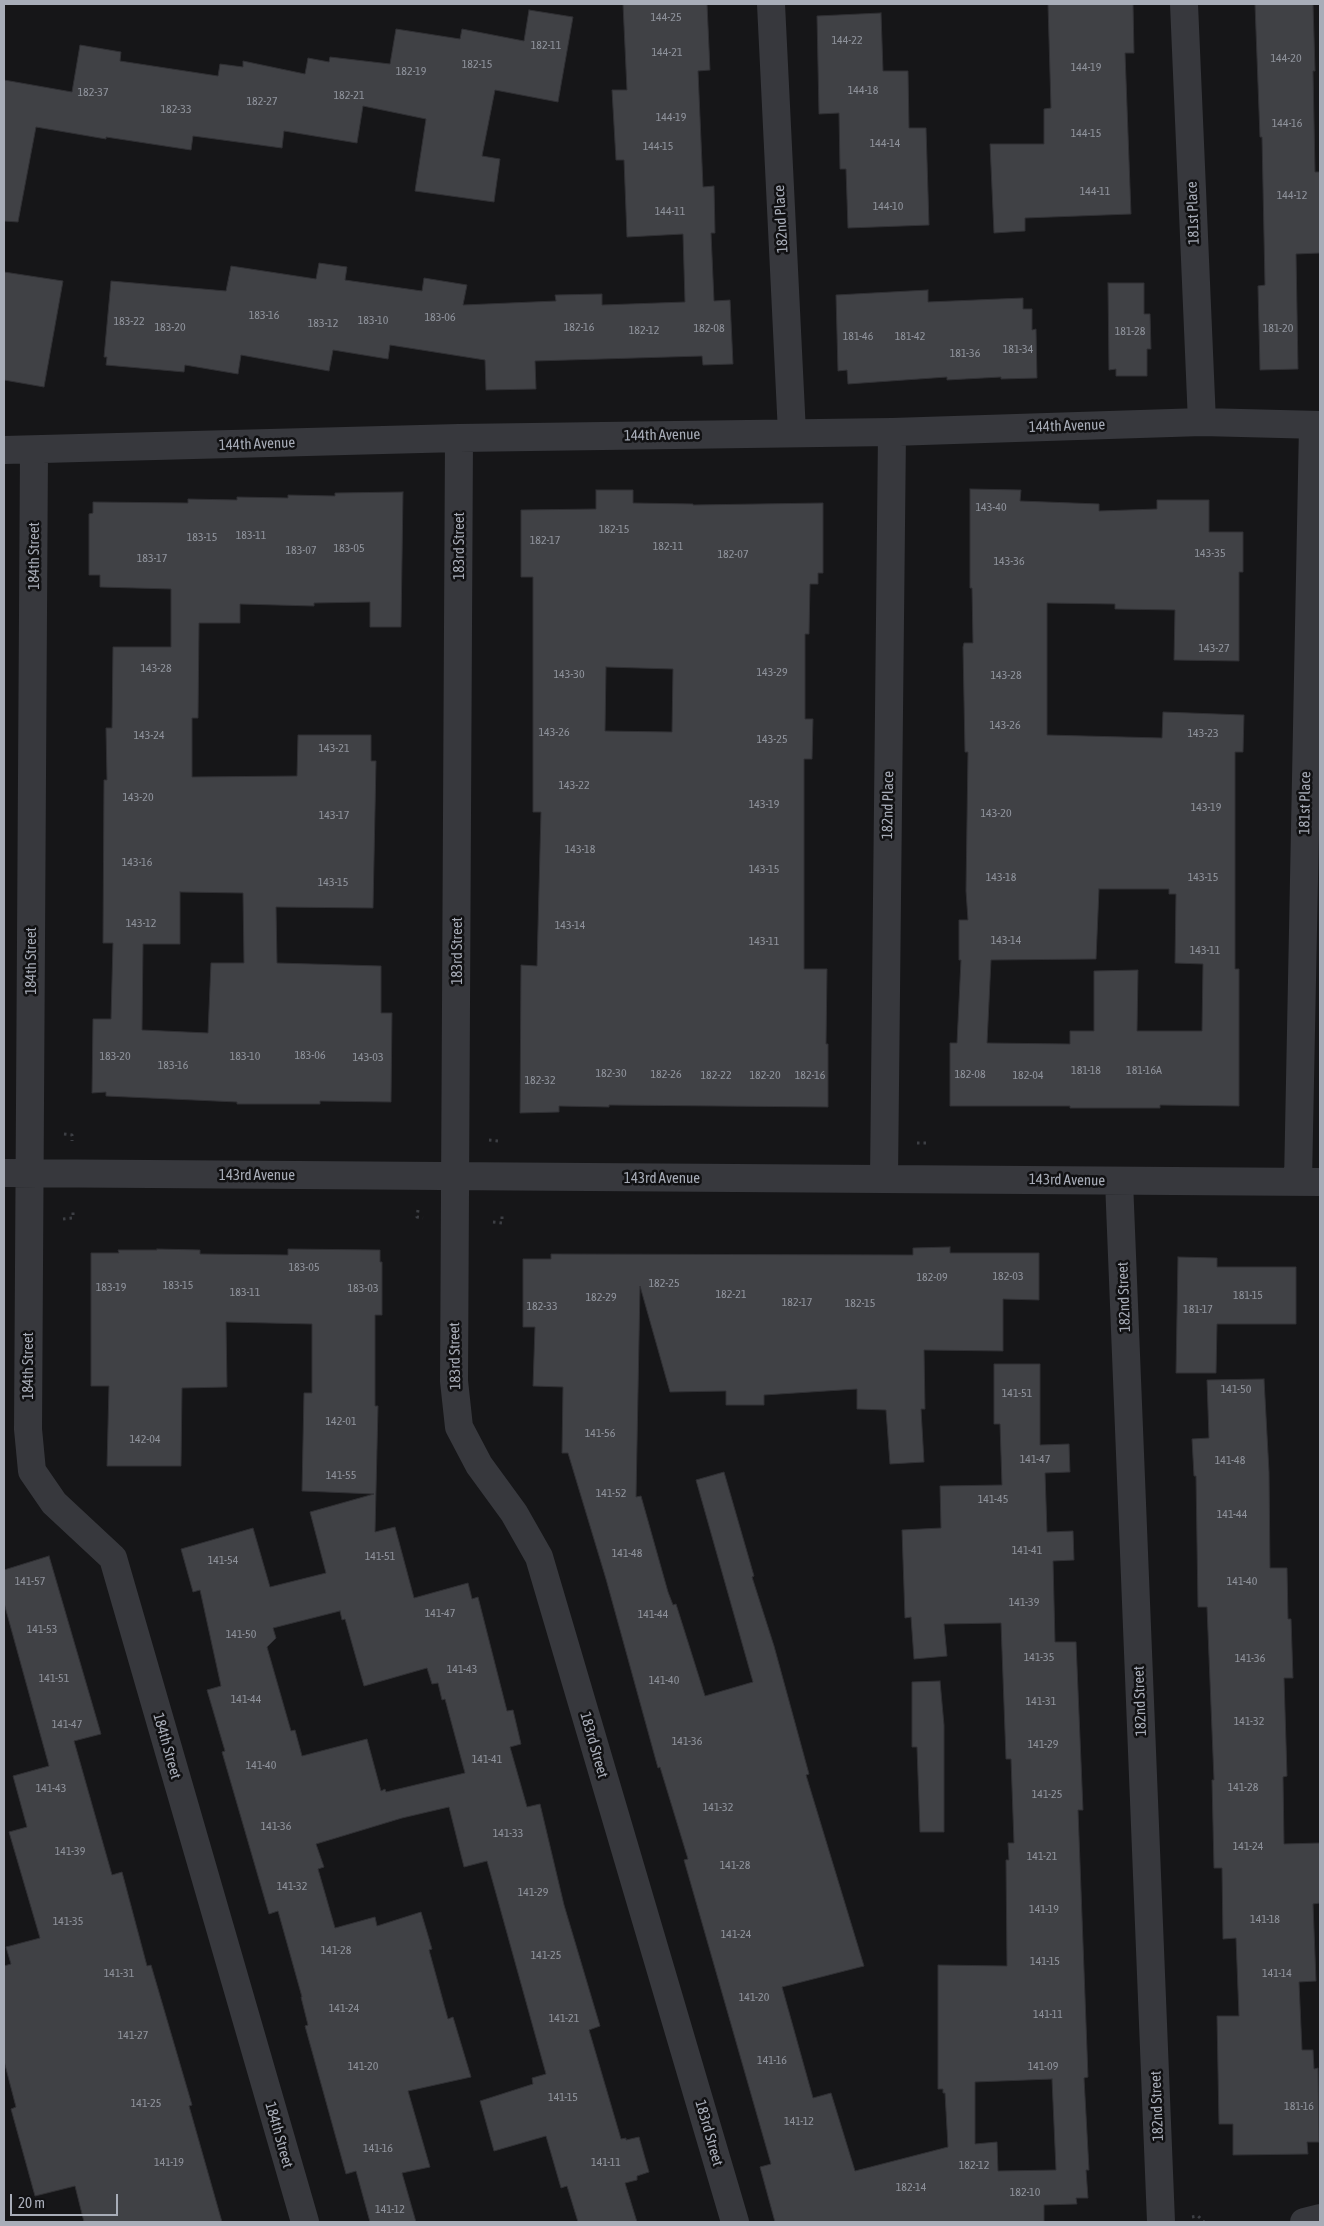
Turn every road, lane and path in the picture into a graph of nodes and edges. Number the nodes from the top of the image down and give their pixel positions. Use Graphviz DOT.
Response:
graph roads {
  1 [pos="771,4"];
  2 [pos="1184,4"];
  3 [pos="1202,422"];
  4 [pos="1317,425"];
  5 [pos="892,432"];
  6 [pos="792,433"];
  7 [pos="459,438"];
  8 [pos="4,450"];
  9 [pos="34,450"];
  10 [pos="64,1134"];
  11 [pos="917,1142"];
  12 [pos="928,1143"];
  13 [pos="72,1144"];
  14 [pos="17,1173"];
  15 [pos="456,1177"];
  16 [pos="884,1178"];
  17 [pos="1119,1181"];
  18 [pos="1309,1182"];
  19 [pos="73,1210"];
  20 [pos="418,1210"];
  21 [pos="502,1214"];
  22 [pos="423,1218"];
  23 [pos="60,1219"];
  24 [pos="493,1222"];
  25 [pos="1198,2216"];
  26 [pos="1320,2218"];
  27 [pos="304,2222"];
  28 [pos="735,2222"];
  29 [pos="1161,2222"];
  30 [pos="1204,2222"];
  31 [pos="1304,2222"];
  1 -- 6 [label="street, 182nd Place"];
  2 -- 3 [label="street, 181st Place"];
  3 -- 4 [label="street, 144th Avenue"];
  3 -- 5 [label="street, 144th Avenue"];
  4 -- 18 [label="street, 181st Place"];
  5 -- 6 [label="street, 144th Avenue"];
  5 -- 16 [label="street, 182nd Place"];
  6 -- 7 [label="street, 144th Avenue"];
  7 -- 9 [label="street, 144th Avenue"];
  7 -- 15 [label="street, 183rd Street"];
  8 -- 9 [label="street, 144th Avenue"];
  9 -- 14 [label="street, 184th Street"];
  10 -- 13 [label="path"];
  11 -- 12 [label="path"];
  14 -- 15 [label="street, 143rd Avenue"];
  14 -- 27 [label="street, 184th Street"];
  15 -- 16 [label="street, 143rd Avenue"];
  15 -- 28 [label="street, 183rd Street"];
  16 -- 17 [label="street, 143rd Avenue"];
  17 -- 18 [label="street, 143rd Avenue"];
  17 -- 29 [label="street, 182nd Street"];
  19 -- 23 [label="path"];
  20 -- 22 [label="path"];
  21 -- 24 [label="path"];
  25 -- 30 [label="path"];
  26 -- 31 [label="street"];
}
